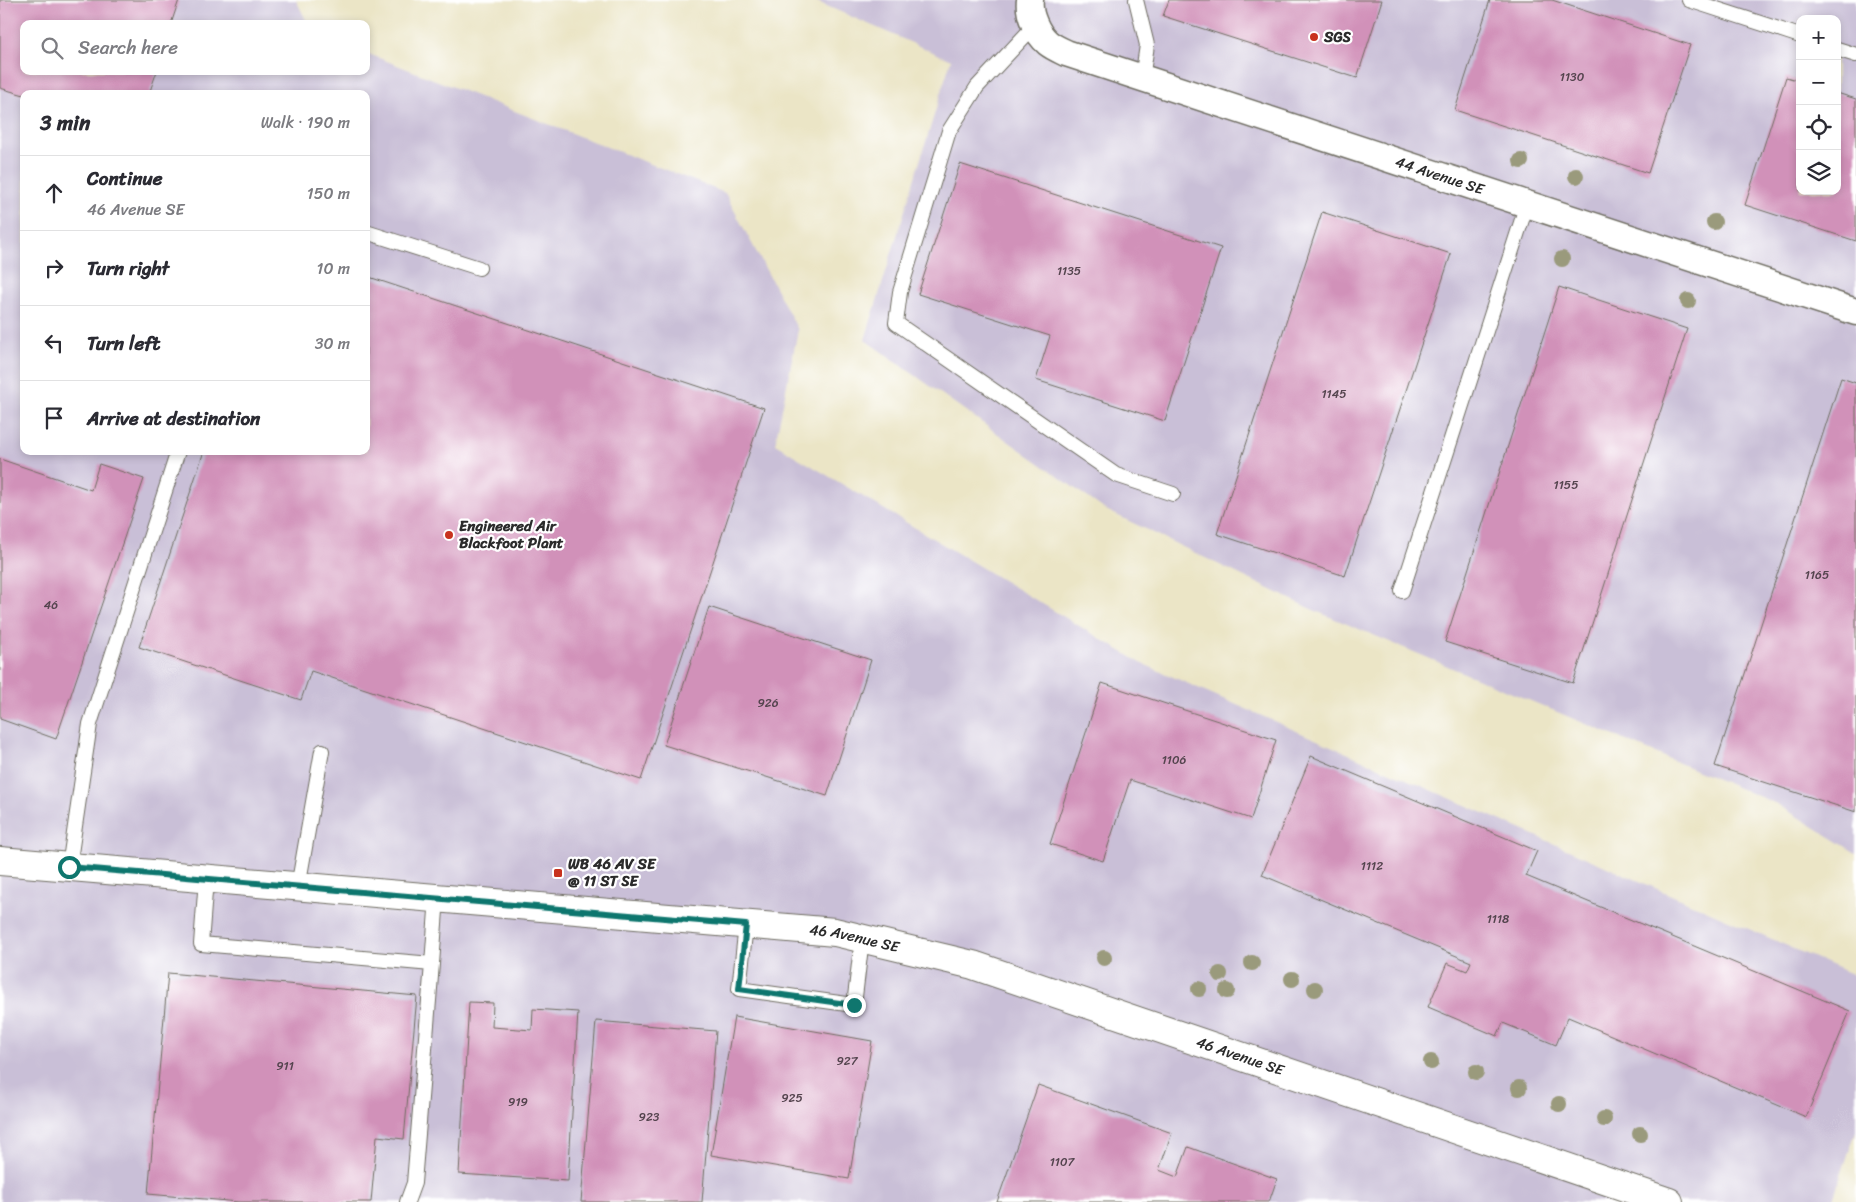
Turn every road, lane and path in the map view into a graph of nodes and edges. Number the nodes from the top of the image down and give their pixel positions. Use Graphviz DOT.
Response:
graph roads {
  1 [pos="1030,0"];
  2 [pos="1136,0"];
  3 [pos="1689,0"];
  4 [pos="1035,25"];
  5 [pos="1796,35"];
  6 [pos="1841,50"];
  7 [pos="1856,55"];
  8 [pos="1142,79"];
  9 [pos="1527,204"];
  10 [pos="370,233"];
  11 [pos="479,268"];
  12 [pos="1856,312"];
  13 [pos="177,455"];
  14 [pos="1173,494"];
  15 [pos="1402,591"];
  16 [pos="322,751"];
  17 [pos="0,861"];
  18 [pos="69,867"];
  19 [pos="206,879"];
  20 [pos="298,887"];
  21 [pos="436,897"];
  22 [pos="746,925"];
  23 [pos="862,939"];
  24 [pos="432,964"];
  25 [pos="407,1202"];
  26 [pos="1669,1202"];
  1 -- 4 [label="street"];
  2 -- 8 [label="lane"];
  3 -- 5 [label="lane"];
  4 -- 8 [label="street, 44 Avenue SE"];
  4 -- 14 [label="lane"];
  6 -- 7 [label="lane"];
  8 -- 9 [label="street, 44 Avenue SE"];
  9 -- 12 [label="street, 44 Avenue SE"];
  9 -- 15 [label="lane"];
  10 -- 11 [label="lane"];
  13 -- 18 [label="lane"];
  16 -- 20 [label="lane"];
  17 -- 18 [label="street, 46 Avenue SE"];
  18 -- 19 [label="street, 46 Avenue SE"];
  19 -- 20 [label="street, 46 Avenue SE"];
  19 -- 24 [label="lane"];
  20 -- 21 [label="street, 46 Avenue SE"];
  21 -- 22 [label="street, 46 Avenue SE"];
  21 -- 24 [label="lane"];
  22 -- 23 [label="street, 46 Avenue SE"];
  22 -- 23 [label="lane"];
  23 -- 26 [label="street, 46 Avenue SE"];
  24 -- 25 [label="lane"];
}
